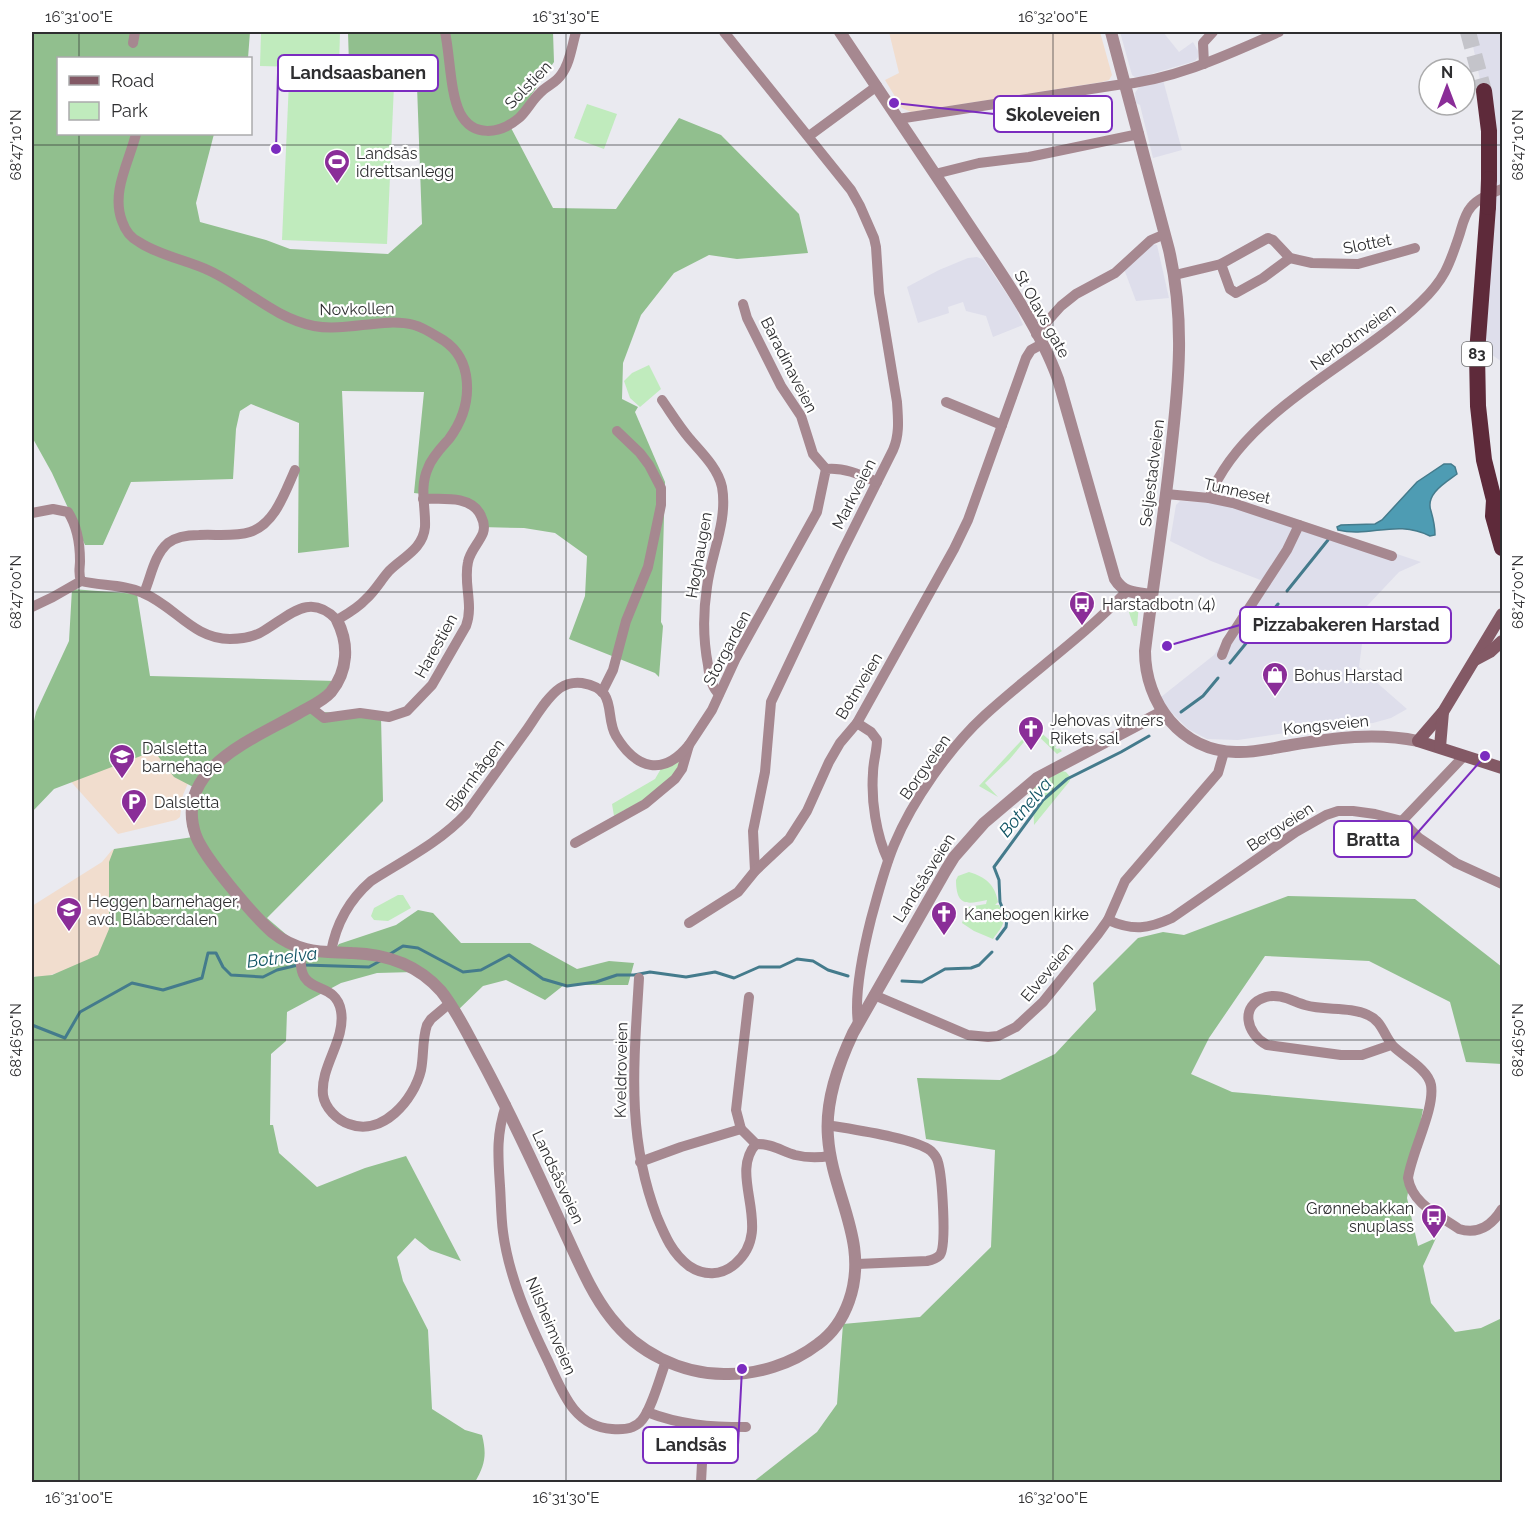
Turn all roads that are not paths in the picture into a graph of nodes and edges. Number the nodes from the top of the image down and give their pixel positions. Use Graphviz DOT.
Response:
graph roads {
  1 [pos="445,32"];
  2 [pos="576,32"];
  3 [pos="724,32"];
  4 [pos="840,32"];
  5 [pos="1111,32"];
  6 [pos="1213,32"];
  7 [pos="1279,32"];
  8 [pos="1204,64"];
  9 [pos="1126,84"];
  10 [pos="877,86"];
  11 [pos="1484,91"];
  12 [pos="898,119"];
  13 [pos="1139,134"];
  14 [pos="136,135"];
  15 [pos="808,136"];
  16 [pos="935,174"];
  17 [pos="1496,187"];
  18 [pos="1166,234"];
  19 [pos="1415,248"];
  20 [pos="1290,258"];
  21 [pos="1221,264"];
  22 [pos="1175,275"];
  23 [pos="743,304"];
  24 [pos="1039,339"];
  25 [pos="662,400"];
  26 [pos="946,402"];
  27 [pos="1002,425"];
  28 [pos="617,432"];
  29 [pos="826,469"];
  30 [pos="295,470"];
  31 [pos="877,482"];
  32 [pos="1166,494"];
  33 [pos="1209,498"];
  34 [pos="423,499"];
  35 [pos="1498,505"];
  36 [pos="32,513"];
  37 [pos="1299,525"];
  38 [pos="1503,548"];
  39 [pos="1392,556"];
  40 [pos="81,581"];
  41 [pos="1126,592"];
  42 [pos="144,593"];
  43 [pos="1152,596"];
  44 [pos="32,607"];
  45 [pos="1503,614"];
  46 [pos="337,620"];
  47 [pos="1503,641"];
  48 [pos="1222,655"];
  49 [pos="1475,660"];
  50 [pos="602,693"];
  51 [pos="719,694"];
  52 [pos="309,707"];
  53 [pos="1443,711"];
  54 [pos="1162,712"];
  55 [pos="857,723"];
  56 [pos="1418,741"];
  57 [pos="689,745"];
  58 [pos="1440,747"];
  59 [pos="1224,752"];
  60 [pos="1464,756"];
  61 [pos="1503,768"];
  62 [pos="1401,821"];
  63 [pos="575,843"];
  64 [pos="888,860"];
  65 [pos="755,871"];
  66 [pos="1503,884"];
  67 [pos="1108,920"];
  68 [pos="689,923"];
  69 [pos="302,948"];
  70 [pos="331,952"];
  71 [pos="639,978"];
  72 [pos="874,995"];
  73 [pos="749,997"];
  74 [pos="450,1003"];
  75 [pos="858,1023"];
  76 [pos="1391,1045"];
  77 [pos="506,1105"];
  78 [pos="827,1125"];
  79 [pos="741,1129"];
  80 [pos="756,1144"];
  81 [pos="830,1156"];
  82 [pos="640,1162"];
  83 [pos="1503,1209"];
  84 [pos="856,1264"];
  85 [pos="666,1361"];
  86 [pos="647,1412"];
  87 [pos="704,1426"];
  88 [pos="746,1427"];
  89 [pos="701,1482"];
  1 -- 2 [label="street, Solstien"];
  3 -- 15 [label="street, Markveien"];
  4 -- 10 [label="street, St Olavs gate"];
  5 -- 9 [label="street, Seljestadveien"];
  6 -- 8 [label="street"];
  7 -- 8 [label="street"];
  8 -- 9 [label="street"];
  9 -- 12 [label="street"];
  9 -- 13 [label="street, Seljestadveien"];
  10 -- 12 [label="street, St Olavs gate"];
  10 -- 15 [label="street"];
  11 -- 17 [label="highway, 83"];
  12 -- 16 [label="street, St Olavs gate"];
  13 -- 16 [label="street"];
  13 -- 18 [label="street, Seljestadveien"];
  14 -- 34 [label="street, Novkollen"];
  15 -- 31 [label="street, Markveien"];
  16 -- 24 [label="street, St Olavs gate"];
  17 -- 33 [label="street, Nerbotnveien"];
  17 -- 35 [label="highway, 83, bridge"];
  18 -- 22 [label="street, Seljestadveien"];
  18 -- 24 [label="street, Botnveien"];
  19 -- 20 [label="street, Slottet"];
  20 -- 21 [label="street"];
  20 -- 21 [label="street"];
  21 -- 22 [label="street"];
  22 -- 32 [label="street, Seljestadveien"];
  23 -- 29 [label="street, Baradinaveien"];
  24 -- 27 [label="street, Botnveien"];
  24 -- 41 [label="street, St Olavs gate"];
  25 -- 51 [label="street, Høghaugen"];
  26 -- 27 [label="street"];
  27 -- 55 [label="street, Botnveien"];
  28 -- 50 [label="street"];
  29 -- 31 [label="street"];
  29 -- 51 [label="street, Storgarden"];
  30 -- 42 [label="street"];
  31 -- 65 [label="street, Markveien"];
  32 -- 33 [label="street, Tunneset"];
  32 -- 43 [label="street, Seljestadveien"];
  33 -- 37 [label="street, Tunneset"];
  34 -- 46 [label="street, Novkollen"];
  34 -- 52 [label="street, Harestien"];
  35 -- 38 [label="highway, 83"];
  36 -- 40 [label="street"];
  37 -- 39 [label="street, Tunneset"];
  37 -- 48 [label="street"];
  40 -- 42 [label="street"];
  40 -- 44 [label="street"];
  41 -- 43 [label="street"];
  41 -- 64 [label="street, Borgveien"];
  42 -- 46 [label="street"];
  43 -- 54 [label="street, Seljestadveien"];
  45 -- 49 [label="main road"];
  46 -- 52 [label="street, Landsåsveien"];
  47 -- 49 [label="main road"];
  49 -- 53 [label="main road"];
  50 -- 57 [label="street"];
  50 -- 70 [label="street, Bjørnhågen"];
  51 -- 57 [label="street, Storgarden"];
  52 -- 69 [label="street, Landsåsveien"];
  53 -- 56 [label="main road"];
  53 -- 58 [label="main road"];
  54 -- 59 [label="street, Kongsveien"];
  54 -- 72 [label="street, Landsåsveien"];
  55 -- 64 [label="street"];
  55 -- 65 [label="street, Botnveien"];
  56 -- 58 [label="main road, Kongsveien"];
  56 -- 59 [label="street, Kongsveien"];
  57 -- 63 [label="street, Storgarden"];
  58 -- 60 [label="main road, Kongsveien"];
  59 -- 67 [label="street, Elveveien"];
  60 -- 61 [label="main road, Kongsveien"];
  60 -- 62 [label="street"];
  62 -- 66 [label="street, Bergveien"];
  62 -- 67 [label="street, Bergveien"];
  64 -- 75 [label="street, Borgveien"];
  65 -- 68 [label="street, Botnveien"];
  67 -- 72 [label="street, Elveveien"];
  69 -- 70 [label="street, Landsåsveien"];
  69 -- 74 [label="street"];
  70 -- 74 [label="street, Landsåsveien"];
  71 -- 82 [label="street, Kveldroveien"];
  72 -- 75 [label="street, Landsåsveien"];
  73 -- 79 [label="street"];
  74 -- 77 [label="street, Landsåsveien"];
  75 -- 78 [label="street, Landsåsveien"];
  76 -- 76 [label="street"];
  76 -- 83 [label="street"];
  77 -- 85 [label="street, Landsåsveien"];
  77 -- 86 [label="street, Nilsheimveien"];
  78 -- 81 [label="street, Landsåsveien"];
  78 -- 84 [label="street"];
  79 -- 80 [label="street"];
  79 -- 82 [label="street"];
  80 -- 81 [label="street"];
  80 -- 82 [label="street, Kveldroveien"];
  81 -- 84 [label="street, Landsåsveien"];
  84 -- 85 [label="street, Landsåsveien"];
  85 -- 86 [label="street"];
  86 -- 87 [label="street"];
  87 -- 88 [label="street"];
  87 -- 89 [label="street"];
}
